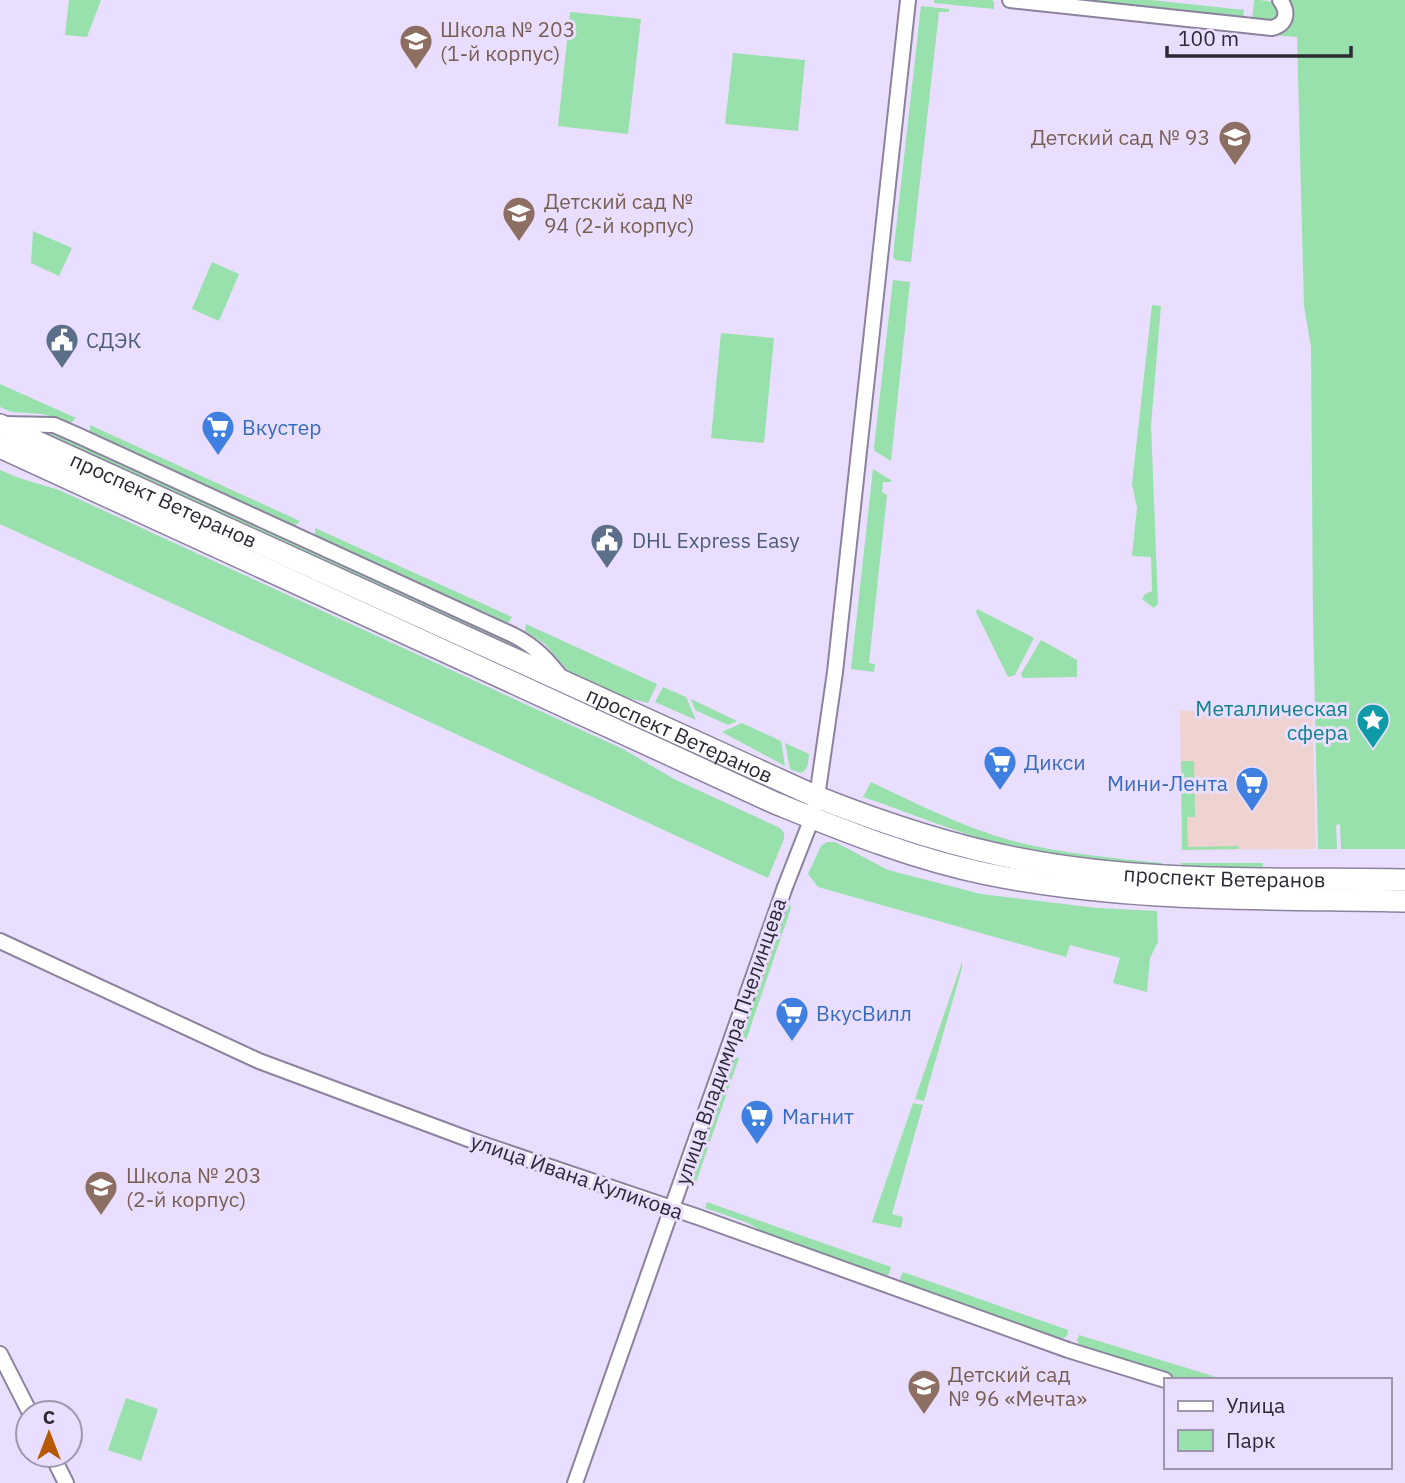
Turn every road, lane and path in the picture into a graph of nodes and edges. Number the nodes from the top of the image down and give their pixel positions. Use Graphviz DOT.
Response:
graph roads {
  1 [pos="908,0"];
  2 [pos="1010,0"];
  3 [pos="1280,0"];
  4 [pos="0,424"];
  5 [pos="0,447"];
  6 [pos="815,808"];
  7 [pos="1405,880"];
  8 [pos="1405,901"];
  9 [pos="0,941"];
  10 [pos="671,1208"];
  11 [pos="0,1354"];
  12 [pos="1164,1380"];
  13 [pos="23,1399"];
  14 [pos="575,1483"];
  1 -- 6 [label="street, улица Владимира Пчелинцева"];
  2 -- 3 [label="street"];
  4 -- 6 [label="main road, проспект Ветеранов"];
  5 -- 6 [label="main road, проспект Ветеранов"];
  6 -- 7 [label="main road, проспект Ветеранов"];
  6 -- 8 [label="main road, проспект Ветеранов"];
  6 -- 10 [label="street, улица Владимира Пчелинцева"];
  9 -- 10 [label="street, улица Ивана Куликова"];
  10 -- 12 [label="street, улица Ивана Куликова"];
  10 -- 14 [label="street, улица Владимира Пчелинцева"];
  11 -- 13 [label="street"];
}
